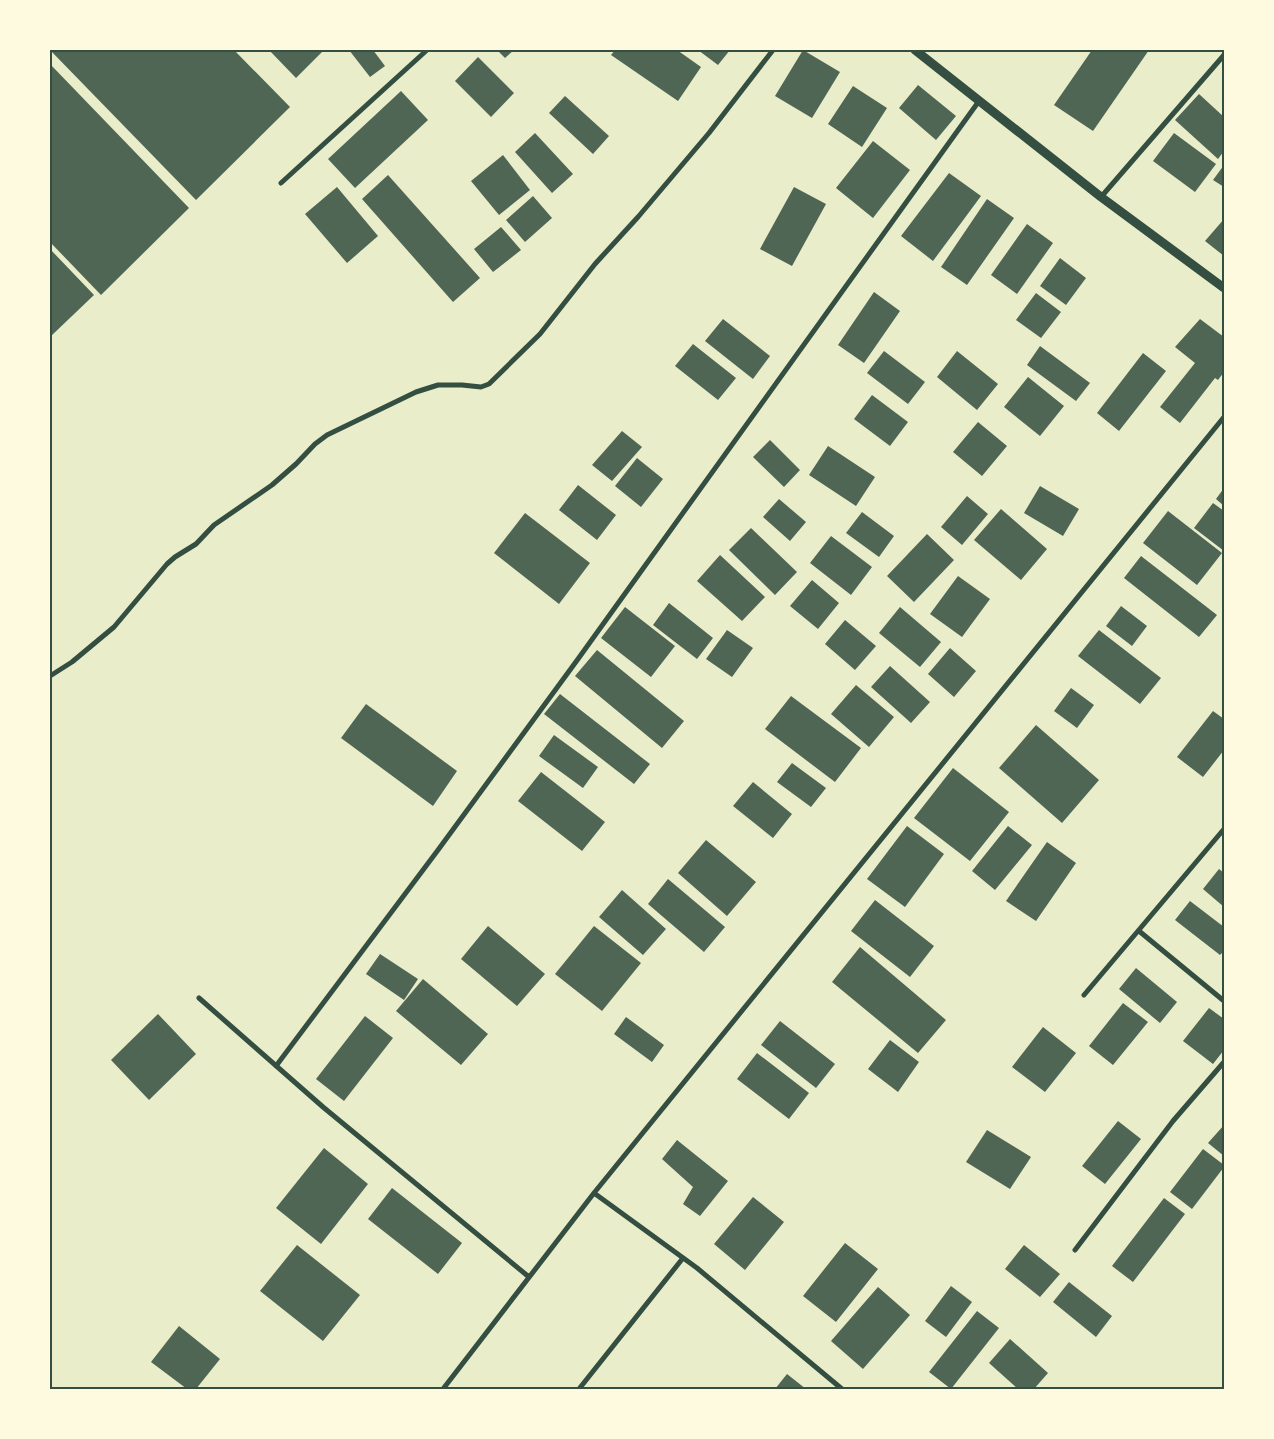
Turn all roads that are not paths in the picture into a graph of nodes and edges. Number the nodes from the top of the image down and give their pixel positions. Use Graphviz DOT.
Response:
graph roads {
  1 [pos="427,50"];
  2 [pos="773,50"];
  3 [pos="915,50"];
  4 [pos="1224,55"];
  5 [pos="980,101"];
  6 [pos="281,183"];
  7 [pos="1101,197"];
  8 [pos="1224,288"];
  9 [pos="1224,417"];
  10 [pos="50,676"];
  11 [pos="1223,833"];
  12 [pos="1139,930"];
  13 [pos="1084,995"];
  14 [pos="199,998"];
  15 [pos="1224,1001"];
  16 [pos="1224,1062"];
  17 [pos="276,1066"];
  18 [pos="594,1193"];
  19 [pos="1075,1250"];
  20 [pos="683,1258"];
  21 [pos="529,1277"];
  22 [pos="443,1389"];
  23 [pos="579,1389"];
  24 [pos="842,1389"];
  1 -- 6 [label="street"];
  2 -- 10 [label="street"];
  3 -- 5 [label="street"];
  4 -- 7 [label="street"];
  5 -- 7 [label="street"];
  5 -- 17 [label="street"];
  7 -- 8 [label="street"];
  9 -- 18 [label="street"];
  11 -- 12 [label="street"];
  12 -- 13 [label="street"];
  12 -- 15 [label="street"];
  14 -- 17 [label="street"];
  16 -- 19 [label="street"];
  17 -- 21 [label="street"];
  18 -- 20 [label="street"];
  18 -- 21 [label="street"];
  20 -- 23 [label="street"];
  20 -- 24 [label="street"];
  21 -- 22 [label="street"];
}
